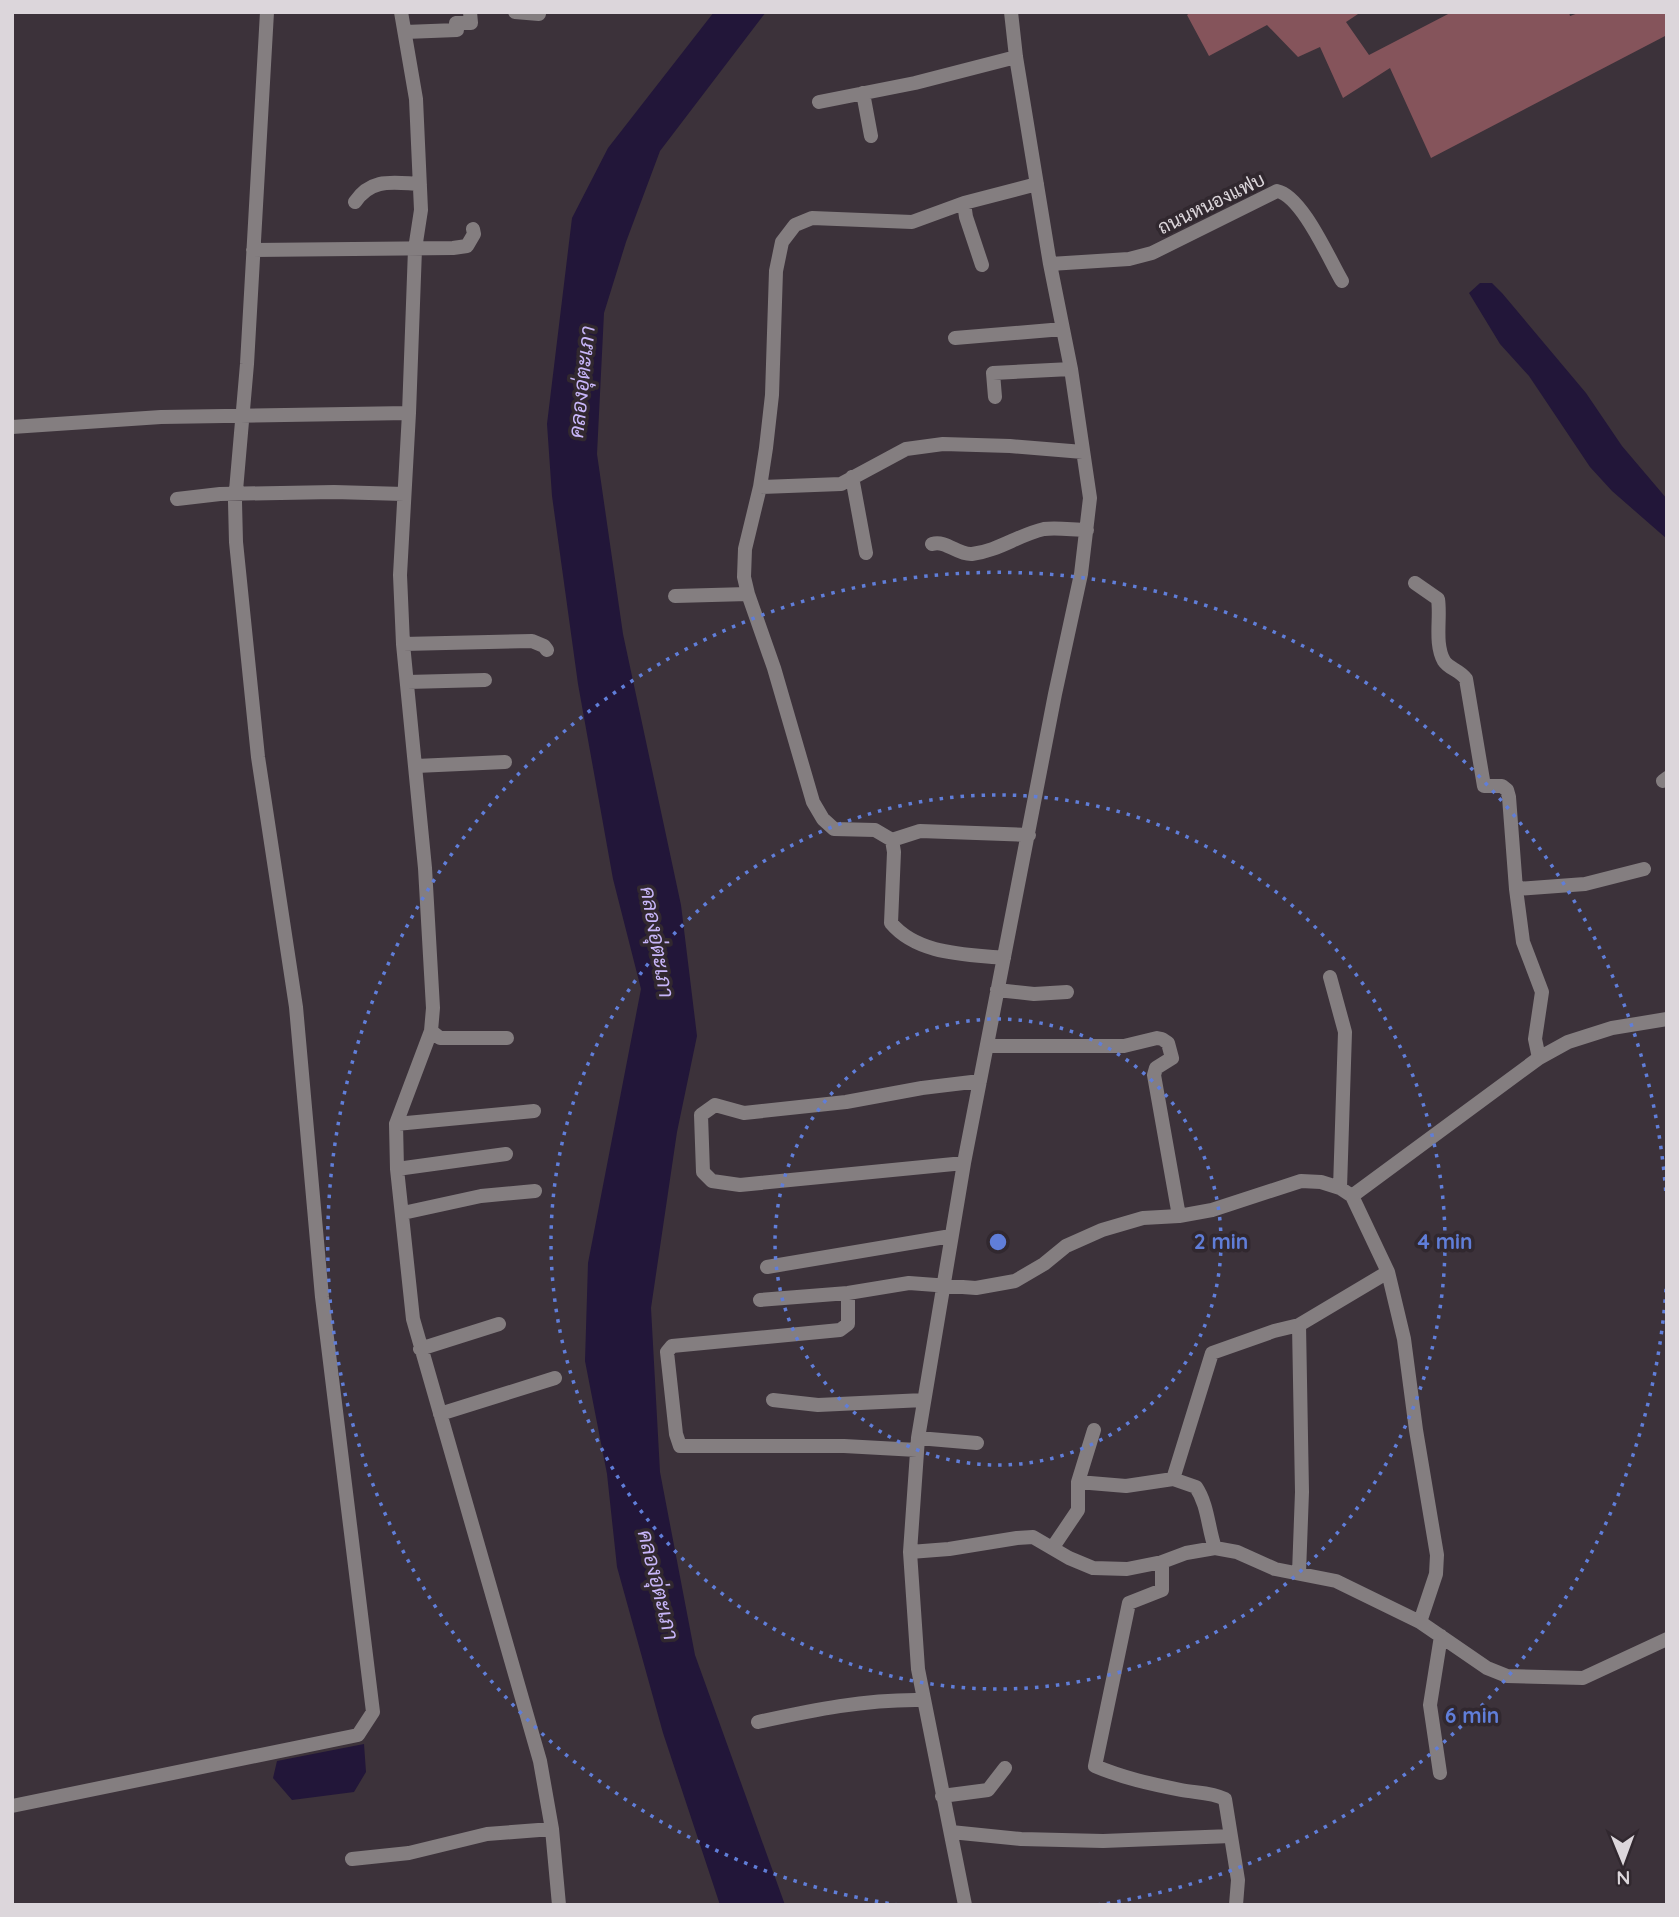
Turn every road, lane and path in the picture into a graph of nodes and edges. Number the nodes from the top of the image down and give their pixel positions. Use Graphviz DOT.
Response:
graph roads {
  1 [pos="267,12"];
  2 [pos="401,12"];
  3 [pos="470,12"];
  4 [pos="515,12"];
  5 [pos="1012,12"];
  6 [pos="539,14"];
  7 [pos="405,32"];
  8 [pos="1016,57"];
  9 [pos="863,93"];
  10 [pos="818,103"];
  11 [pos="871,136"];
  12 [pos="420,184"];
  13 [pos="1037,184"];
  14 [pos="355,202"];
  15 [pos="964,203"];
  16 [pos="473,229"];
  17 [pos="415,249"];
  18 [pos="253,250"];
  19 [pos="1050,264"];
  20 [pos="982,265"];
  21 [pos="1342,281"];
  22 [pos="1063,329"];
  23 [pos="954,338"];
  24 [pos="1071,369"];
  25 [pos="995,397"];
  26 [pos="409,413"];
  27 [pos="242,415"];
  28 [pos="12,427"];
  29 [pos="1083,452"];
  30 [pos="852,477"];
  31 [pos="760,487"];
  32 [pos="404,494"];
  33 [pos="235,495"];
  34 [pos="177,499"];
  35 [pos="1087,530"];
  36 [pos="932,544"];
  37 [pos="866,553"];
  38 [pos="1415,583"];
  39 [pos="748,594"];
  40 [pos="675,596"];
  41 [pos="403,644"];
  42 [pos="547,650"];
  43 [pos="485,680"];
  44 [pos="407,682"];
  45 [pos="505,762"];
  46 [pos="416,766"];
  47 [pos="1029,835"];
  48 [pos="892,840"];
  49 [pos="1644,869"];
  50 [pos="1516,889"];
  51 [pos="1004,958"];
  52 [pos="1330,976"];
  53 [pos="997,990"];
  54 [pos="1067,992"];
  55 [pos="1667,1019"];
  56 [pos="431,1031"];
  57 [pos="507,1038"];
  58 [pos="987,1046"];
  59 [pos="1539,1058"];
  60 [pos="980,1081"];
  61 [pos="534,1111"];
  62 [pos="396,1124"];
  63 [pos="506,1154"];
  64 [pos="964,1163"];
  65 [pos="397,1169"];
  66 [pos="535,1191"];
  67 [pos="1346,1192"];
  68 [pos="403,1213"];
  69 [pos="1179,1216"];
  70 [pos="951,1236"];
  71 [pos="767,1267"];
  72 [pos="1388,1272"];
  73 [pos="943,1287"];
  74 [pos="848,1293"];
  75 [pos="760,1300"];
  76 [pos="499,1324"];
  77 [pos="1299,1325"];
  78 [pos="420,1349"];
  79 [pos="555,1378"];
  80 [pos="773,1400"];
  81 [pos="925,1401"];
  82 [pos="440,1413"];
  83 [pos="1094,1430"];
  84 [pos="977,1443"];
  85 [pos="917,1444"];
  86 [pos="1173,1479"];
  87 [pos="1077,1482"];
  88 [pos="1053,1547"];
  89 [pos="1216,1549"];
  90 [pos="911,1552"];
  91 [pos="1162,1562"];
  92 [pos="1299,1573"];
  93 [pos="1420,1622"];
  94 [pos="1441,1636"];
  95 [pos="1667,1639"];
  96 [pos="922,1700"];
  97 [pos="758,1722"];
  98 [pos="1005,1768"];
  99 [pos="1440,1773"];
  100 [pos="942,1796"];
  101 [pos="12,1806"];
  102 [pos="552,1829"];
  103 [pos="951,1832"];
  104 [pos="1230,1836"];
  105 [pos="352,1859"];
  106 [pos="559,1905"];
  107 [pos="965,1905"];
  108 [pos="1236,1905"];
  1 -- 18 [label="street"];
  2 -- 7 [label="street"];
  3 -- 7 [label="street"];
  4 -- 6 [label="street"];
  5 -- 8 [label="street"];
  7 -- 12 [label="street"];
  8 -- 9 [label="street"];
  8 -- 13 [label="street"];
  9 -- 10 [label="street"];
  9 -- 11 [label="street"];
  12 -- 14 [label="street"];
  12 -- 17 [label="street"];
  13 -- 15 [label="street"];
  13 -- 19 [label="street"];
  15 -- 20 [label="street"];
  15 -- 31 [label="street"];
  16 -- 17 [label="street"];
  17 -- 18 [label="street"];
  17 -- 26 [label="street"];
  18 -- 27 [label="street"];
  19 -- 21 [label="street, ถนนหนองแฟบ"];
  19 -- 22 [label="street"];
  22 -- 23 [label="street"];
  22 -- 24 [label="street"];
  24 -- 25 [label="street"];
  24 -- 29 [label="street"];
  26 -- 27 [label="street"];
  26 -- 32 [label="street"];
  27 -- 28 [label="street"];
  27 -- 33 [label="street"];
  29 -- 30 [label="street"];
  29 -- 35 [label="street"];
  30 -- 31 [label="street"];
  30 -- 37 [label="street"];
  31 -- 39 [label="street"];
  32 -- 33 [label="street"];
  32 -- 41 [label="street"];
  33 -- 34 [label="street"];
  33 -- 101 [label="street"];
  35 -- 36 [label="street"];
  35 -- 47 [label="street"];
  38 -- 50 [label="street"];
  39 -- 40 [label="street"];
  39 -- 48 [label="street"];
  41 -- 42 [label="street"];
  41 -- 44 [label="street"];
  43 -- 44 [label="street"];
  44 -- 46 [label="street"];
  45 -- 46 [label="street"];
  46 -- 56 [label="street"];
  47 -- 48 [label="street"];
  47 -- 51 [label="street"];
  48 -- 51 [label="street"];
  49 -- 50 [label="street"];
  50 -- 59 [label="street"];
  51 -- 53 [label="street"];
  52 -- 67 [label="street"];
  53 -- 54 [label="street"];
  53 -- 58 [label="street"];
  55 -- 59 [label="street"];
  56 -- 57 [label="street"];
  56 -- 62 [label="street"];
  58 -- 60 [label="street"];
  58 -- 69 [label="street"];
  59 -- 67 [label="street"];
  60 -- 64 [label="street"];
  60 -- 64 [label="street"];
  61 -- 62 [label="street"];
  62 -- 65 [label="street"];
  63 -- 65 [label="street"];
  64 -- 70 [label="street"];
  65 -- 68 [label="street"];
  66 -- 68 [label="street"];
  67 -- 69 [label="street"];
  67 -- 72 [label="street"];
  68 -- 78 [label="street"];
  69 -- 73 [label="street"];
  70 -- 71 [label="street"];
  70 -- 73 [label="street"];
  72 -- 77 [label="street"];
  72 -- 93 [label="street"];
  73 -- 74 [label="street"];
  73 -- 81 [label="street"];
  74 -- 75 [label="street"];
  74 -- 85 [label="street"];
  76 -- 78 [label="street"];
  77 -- 86 [label="street"];
  77 -- 92 [label="street"];
  78 -- 82 [label="street"];
  79 -- 82 [label="street"];
  80 -- 81 [label="street"];
  81 -- 85 [label="street"];
  82 -- 102 [label="street"];
  83 -- 87 [label="street"];
  84 -- 85 [label="street"];
  85 -- 90 [label="street"];
  86 -- 87 [label="street"];
  86 -- 89 [label="street"];
  87 -- 88 [label="street"];
  88 -- 90 [label="street"];
  88 -- 91 [label="street"];
  89 -- 91 [label="street"];
  89 -- 92 [label="street"];
  90 -- 96 [label="street"];
  91 -- 104 [label="street"];
  92 -- 93 [label="street"];
  93 -- 94 [label="street"];
  94 -- 95 [label="street"];
  94 -- 99 [label="street"];
  96 -- 97 [label="street"];
  96 -- 100 [label="street"];
  98 -- 100 [label="street"];
  100 -- 103 [label="street"];
  102 -- 105 [label="street"];
  102 -- 106 [label="street"];
  103 -- 104 [label="street"];
  103 -- 107 [label="street"];
  104 -- 108 [label="street"];
}
